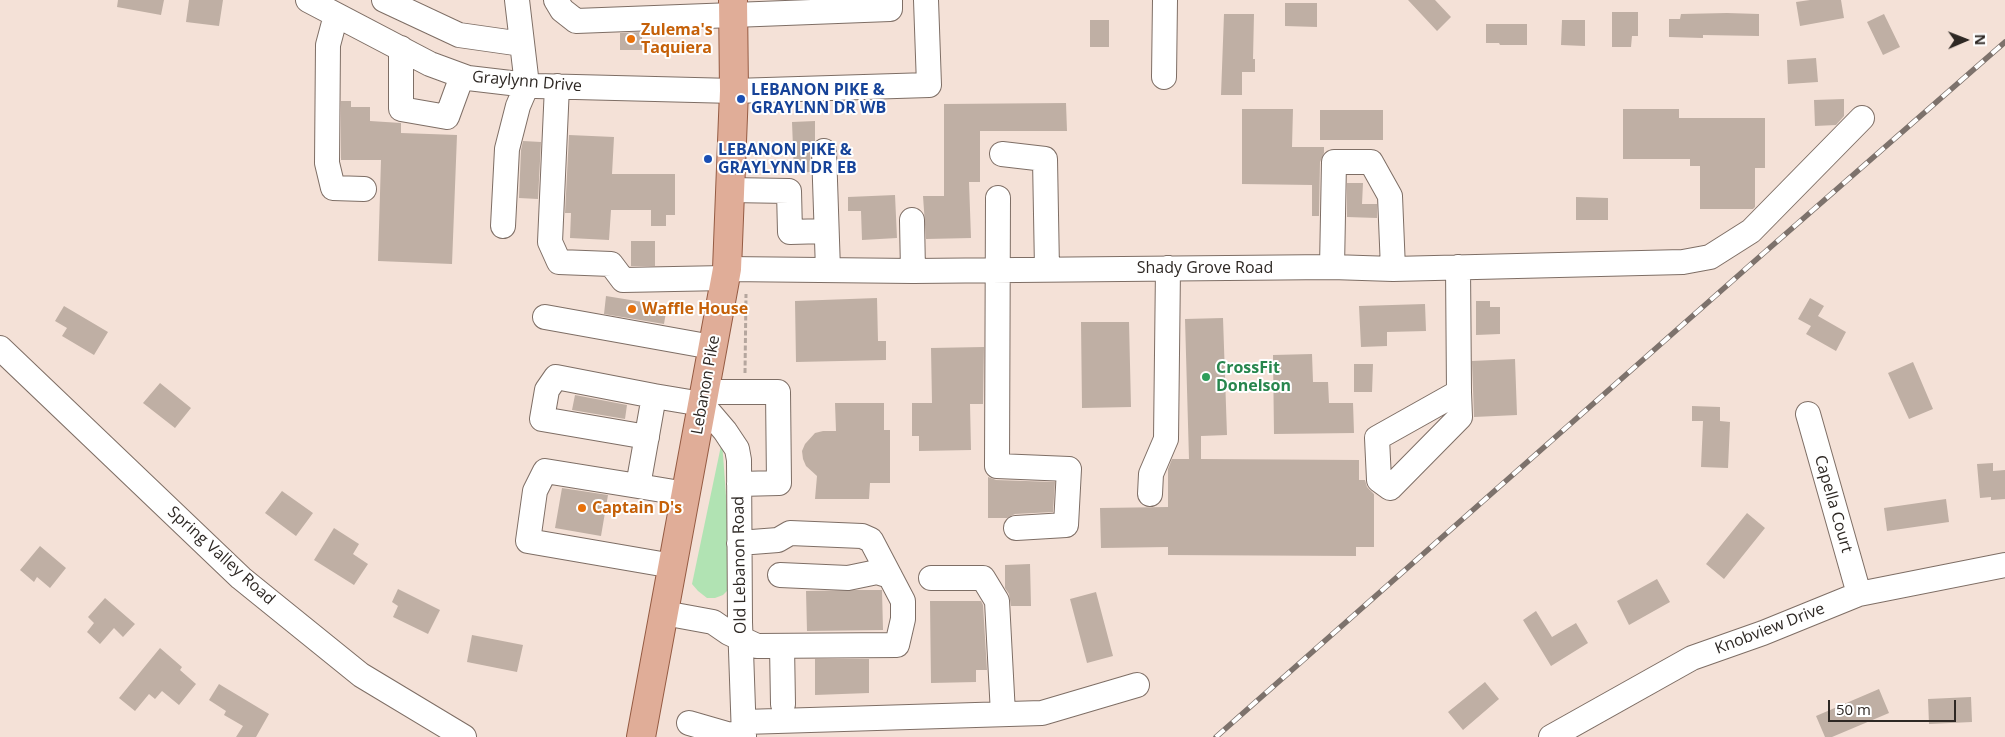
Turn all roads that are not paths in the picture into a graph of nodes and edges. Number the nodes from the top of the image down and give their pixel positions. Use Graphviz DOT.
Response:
graph roads {
  1 [pos="308,0"];
  2 [pos="375,0"];
  3 [pos="384,0"];
  4 [pos="518,0"];
  5 [pos="556,0"];
  6 [pos="890,0"];
  7 [pos="926,0"];
  8 [pos="1166,0"];
  9 [pos="733,7"];
  10 [pos="336,15"];
  11 [pos="365,30"];
  12 [pos="459,35"];
  13 [pos="522,44"];
  14 [pos="401,48"];
  15 [pos="455,73"];
  16 [pos="1164,77"];
  17 [pos="526,85"];
  18 [pos="557,86"];
  19 [pos="734,91"];
  20 [pos="1862,118"];
  21 [pos="824,151"];
  22 [pos="1002,154"];
  23 [pos="364,189"];
  24 [pos="730,190"];
  25 [pos="998,198"];
  26 [pos="912,220"];
  27 [pos="503,226"];
  28 [pos="826,231"];
  29 [pos="1332,267"];
  30 [pos="1458,267"];
  31 [pos="1168,268"];
  32 [pos="1047,269"];
  33 [pos="1392,269"];
  34 [pos="828,270"];
  35 [pos="999,270"];
  36 [pos="913,271"];
  37 [pos="733,279"];
  38 [pos="544,317"];
  39 [pos="712,347"];
  40 [pos="0,348"];
  41 [pos="1459,392"];
  42 [pos="654,396"];
  43 [pos="703,398"];
  44 [pos="1808,414"];
  45 [pos="647,437"];
  46 [pos="739,484"];
  47 [pos="638,486"];
  48 [pos="686,494"];
  49 [pos="1150,494"];
  50 [pos="1016,528"];
  51 [pos="739,543"];
  52 [pos="2005,565"];
  53 [pos="672,566"];
  54 [pos="780,575"];
  55 [pos="890,576"];
  56 [pos="931,578"];
  57 [pos="1859,594"];
  58 [pos="664,613"];
  59 [pos="741,638"];
  60 [pos="782,646"];
  61 [pos="1137,685"];
  62 [pos="890,701"];
  63 [pos="783,704"];
  64 [pos="1003,714"];
  65 [pos="689,723"];
  66 [pos="744,725"];
  67 [pos="464,737"];
  68 [pos="641,737"];
  69 [pos="1551,737"];
  1 -- 10 [label="street, Graylynn Drive"];
  2 -- 11 [label="street"];
  3 -- 12 [label="street"];
  4 -- 13 [label="street"];
  5 -- 9 [label="street"];
  6 -- 9 [label="street"];
  7 -- 19 [label="street, Graylynn Drive"];
  8 -- 16 [label="street"];
  9 -- 19 [label="main road, Lebanon Pike"];
  10 -- 11 [label="street, Graylynn Drive"];
  10 -- 23 [label="street"];
  11 -- 14 [label="street, Graylynn Drive"];
  12 -- 13 [label="street"];
  12 -- 15 [label="street"];
  13 -- 17 [label="street"];
  14 -- 15 [label="street, Graylynn Drive"];
  14 -- 15 [label="street"];
  15 -- 17 [label="street, Graylynn Drive"];
  17 -- 18 [label="street, Graylynn Drive"];
  17 -- 27 [label="street"];
  18 -- 19 [label="street, Graylynn Drive"];
  18 -- 37 [label="street, Shady Grove Road"];
  19 -- 24 [label="main road, Lebanon Pike"];
  20 -- 30 [label="street, Shady Grove Road"];
  21 -- 28 [label="street"];
  22 -- 32 [label="street"];
  24 -- 28 [label="street"];
  24 -- 37 [label="main road, Lebanon Pike"];
  25 -- 35 [label="street"];
  26 -- 36 [label="street"];
  28 -- 34 [label="street"];
  29 -- 31 [label="street, Shady Grove Road"];
  29 -- 33 [label="street, Shady Grove Road"];
  29 -- 33 [label="street"];
  30 -- 33 [label="street, Shady Grove Road"];
  30 -- 41 [label="street"];
  31 -- 32 [label="street, Shady Grove Road"];
  31 -- 49 [label="street"];
  32 -- 35 [label="street, Shady Grove Road"];
  34 -- 36 [label="street, Shady Grove Road"];
  34 -- 37 [label="street, Shady Grove Road"];
  35 -- 36 [label="street, Shady Grove Road"];
  35 -- 50 [label="street"];
  37 -- 39 [label="main road, Lebanon Pike"];
  38 -- 39 [label="street"];
  39 -- 43 [label="main road, Lebanon Pike"];
  40 -- 67 [label="street, Spring Valley Road"];
  42 -- 43 [label="street"];
  42 -- 45 [label="street"];
  42 -- 45 [label="street"];
  43 -- 46 [label="street, Old Lebanon Road"];
  43 -- 46 [label="street"];
  43 -- 48 [label="main road, Lebanon Pike"];
  44 -- 57 [label="street, Capella Court"];
  45 -- 47 [label="street"];
  46 -- 51 [label="street, Old Lebanon Road"];
  47 -- 48 [label="street"];
  47 -- 53 [label="street"];
  48 -- 53 [label="main road, Lebanon Pike"];
  51 -- 55 [label="street"];
  51 -- 59 [label="street, Old Lebanon Road"];
  52 -- 57 [label="street, Knobview Drive"];
  53 -- 58 [label="main road, Lebanon Pike"];
  54 -- 55 [label="street"];
  55 -- 60 [label="street"];
  56 -- 64 [label="street"];
  57 -- 69 [label="street, Knobview Drive"];
  58 -- 59 [label="street"];
  58 -- 68 [label="main road, Lebanon Pike"];
  59 -- 60 [label="street"];
  59 -- 66 [label="street, Old Lebanon Road"];
  60 -- 63 [label="street"];
  61 -- 64 [label="street"];
  62 -- 63 [label="street"];
  63 -- 66 [label="street"];
  64 -- 66 [label="street"];
  65 -- 66 [label="street"];
}
